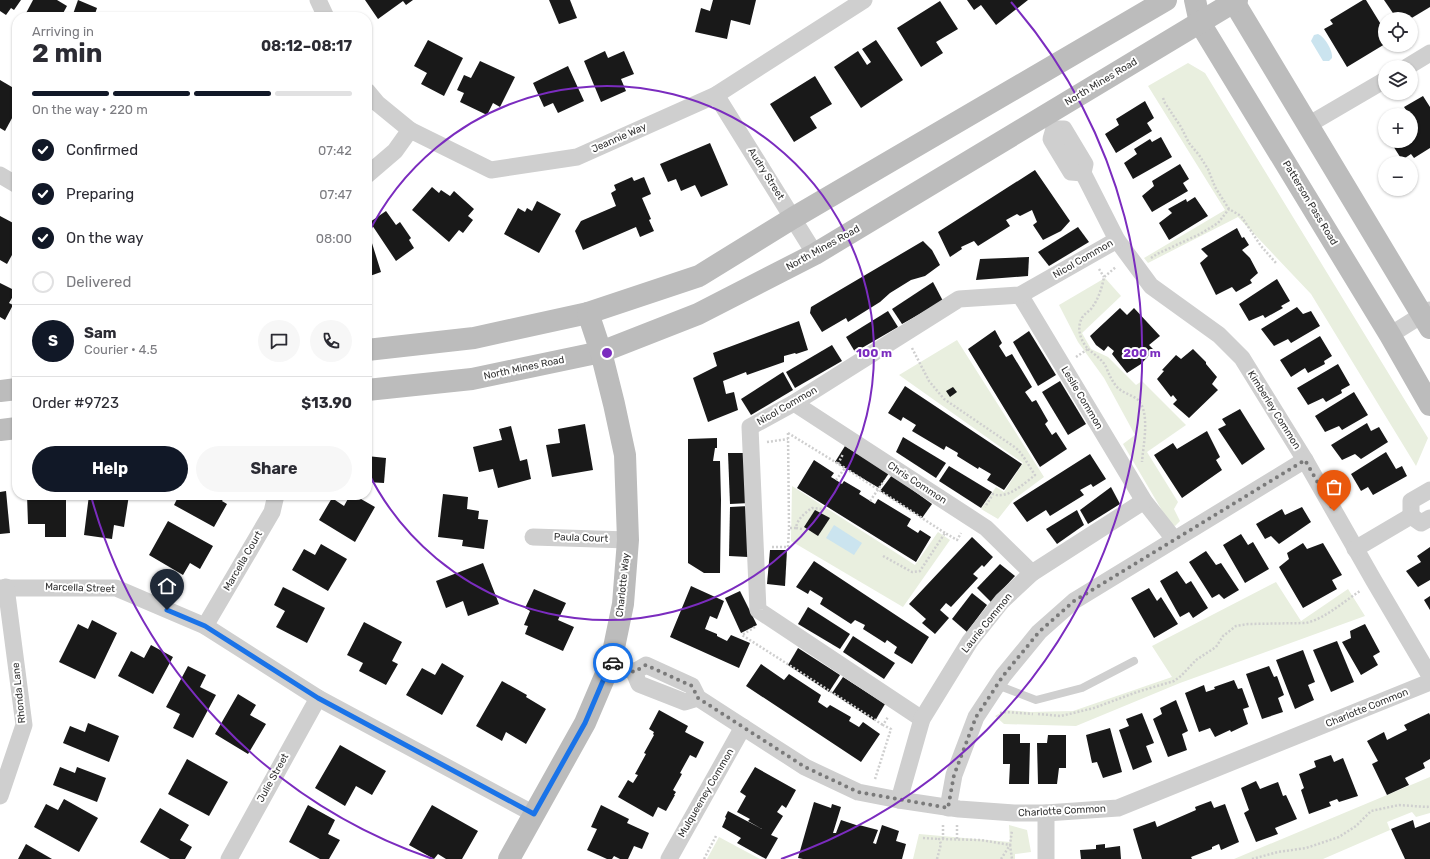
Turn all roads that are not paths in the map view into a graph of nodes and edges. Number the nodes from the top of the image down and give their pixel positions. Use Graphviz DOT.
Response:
graph roads {
  1 [pos="318,0"];
  2 [pos="864,0"];
  3 [pos="1166,0"];
  4 [pos="1195,0"];
  5 [pos="1233,1"];
  6 [pos="324,12"];
  7 [pos="1200,23"];
  8 [pos="1430,54"];
  9 [pos="1418,61"];
  10 [pos="1378,84"];
  11 [pos="716,95"];
  12 [pos="372,98"];
  13 [pos="1050,122"];
  14 [pos="1308,125"];
  15 [pos="410,130"];
  16 [pos="372,171"];
  17 [pos="0,175"];
  18 [pos="12,182"];
  19 [pos="793,218"];
  20 [pos="1116,240"];
  21 [pos="815,254"];
  22 [pos="1020,295"];
  23 [pos="588,313"];
  24 [pos="1427,318"];
  25 [pos="1390,335"];
  26 [pos="372,349"];
  27 [pos="601,352"];
  28 [pos="372,389"];
  29 [pos="12,390"];
  30 [pos="0,391"];
  31 [pos="794,403"];
  32 [pos="1430,405"];
  33 [pos="12,429"];
  34 [pos="0,430"];
  35 [pos="1305,460"];
  36 [pos="1430,490"];
  37 [pos="275,500"];
  38 [pos="1144,501"];
  39 [pos="1411,516"];
  40 [pos="1430,518"];
  41 [pos="533,537"];
  42 [pos="1174,539"];
  43 [pos="628,540"];
  44 [pos="1356,549"];
  45 [pos="1032,573"];
  46 [pos="3,587"];
  47 [pos="205,626"];
  48 [pos="1134,661"];
  49 [pos="611,662"];
  50 [pos="1430,676"];
  51 [pos="1430,682"];
  52 [pos="997,685"];
  53 [pos="318,698"];
  54 [pos="922,719"];
  55 [pos="744,727"];
  56 [pos="0,796"];
  57 [pos="899,800"];
  58 [pos="948,808"];
  59 [pos="1046,813"];
  60 [pos="534,814"];
  61 [pos="229,859"];
  62 [pos="509,859"];
  63 [pos="669,859"];
  64 [pos="1046,859"];
  1 -- 6 [label="street"];
  2 -- 11 [label="street, Jeannie Way"];
  3 -- 19 [label="main road"];
  4 -- 7 [label="main road, Patterson Pass Road"];
  5 -- 7 [label="main road, North Mines Road"];
  5 -- 14 [label="main road"];
  7 -- 13 [label="main road, North Mines Road"];
  7 -- 25 [label="main road, Patterson Pass Road"];
  8 -- 9 [label="street"];
  10 -- 14 [label="street"];
  11 -- 15 [label="street, Jeannie Way"];
  11 -- 19 [label="street, Audry Street"];
  12 -- 15 [label="street, Jeannie Way"];
  13 -- 20 [label="street, Kimberley Common"];
  13 -- 21 [label="main road, North Mines Road"];
  14 -- 24 [label="main road"];
  15 -- 16 [label="street"];
  17 -- 18 [label="street"];
  19 -- 21 [label="street, Audry Street"];
  19 -- 23 [label="main road"];
  20 -- 22 [label="street, Nicol Common"];
  20 -- 35 [label="street, Kimberley Common"];
  21 -- 27 [label="main road, North Mines Road"];
  22 -- 31 [label="street, Nicol Common"];
  22 -- 38 [label="street, Leslie Common"];
  23 -- 26 [label="main road"];
  23 -- 27 [label="main road, Charlotte Way"];
  24 -- 25 [label="street"];
  25 -- 32 [label="main road, Patterson Pass Road"];
  27 -- 28 [label="main road, North Mines Road"];
  27 -- 43 [label="main road, Charlotte Way"];
  29 -- 30 [label="main road"];
  31 -- 45 [label="street, Chris Common"];
  31 -- 54 [label="street, Nicol Common"];
  33 -- 34 [label="main road"];
  35 -- 42 [label="street"];
  35 -- 44 [label="street, Kimberley Common"];
  36 -- 39 [label="street"];
  37 -- 47 [label="street, Marcella Court"];
  38 -- 42 [label="street, Leslie Common"];
  38 -- 45 [label="street, Laurie Common"];
  39 -- 40 [label="street"];
  39 -- 44 [label="street"];
  41 -- 43 [label="street, Paula Court"];
  42 -- 52 [label="street"];
  43 -- 49 [label="main road, Charlotte Way"];
  44 -- 50 [label="street, Kimberley Common"];
  45 -- 54 [label="street, Laurie Common"];
  46 -- 47 [label="street, Marcella Street"];
  46 -- 56 [label="street, Rhonda Lane"];
  47 -- 53 [label="street, Marcella Street"];
  48 -- 52 [label="lane"];
  49 -- 55 [label="street, Charlotte Common"];
  49 -- 60 [label="main road, Charlotte Way"];
  51 -- 59 [label="street, Charlotte Common"];
  52 -- 58 [label="street"];
  53 -- 60 [label="street, Marcella Street"];
  53 -- 61 [label="street, Julie Street"];
  54 -- 57 [label="street, Laurie Common"];
  55 -- 57 [label="street, Charlotte Common"];
  55 -- 63 [label="street, Mulqueeney Common"];
  57 -- 58 [label="street, Charlotte Common"];
  58 -- 59 [label="street, Charlotte Common"];
  59 -- 64 [label="street"];
  60 -- 62 [label="main road, Charlotte Way"];
}
